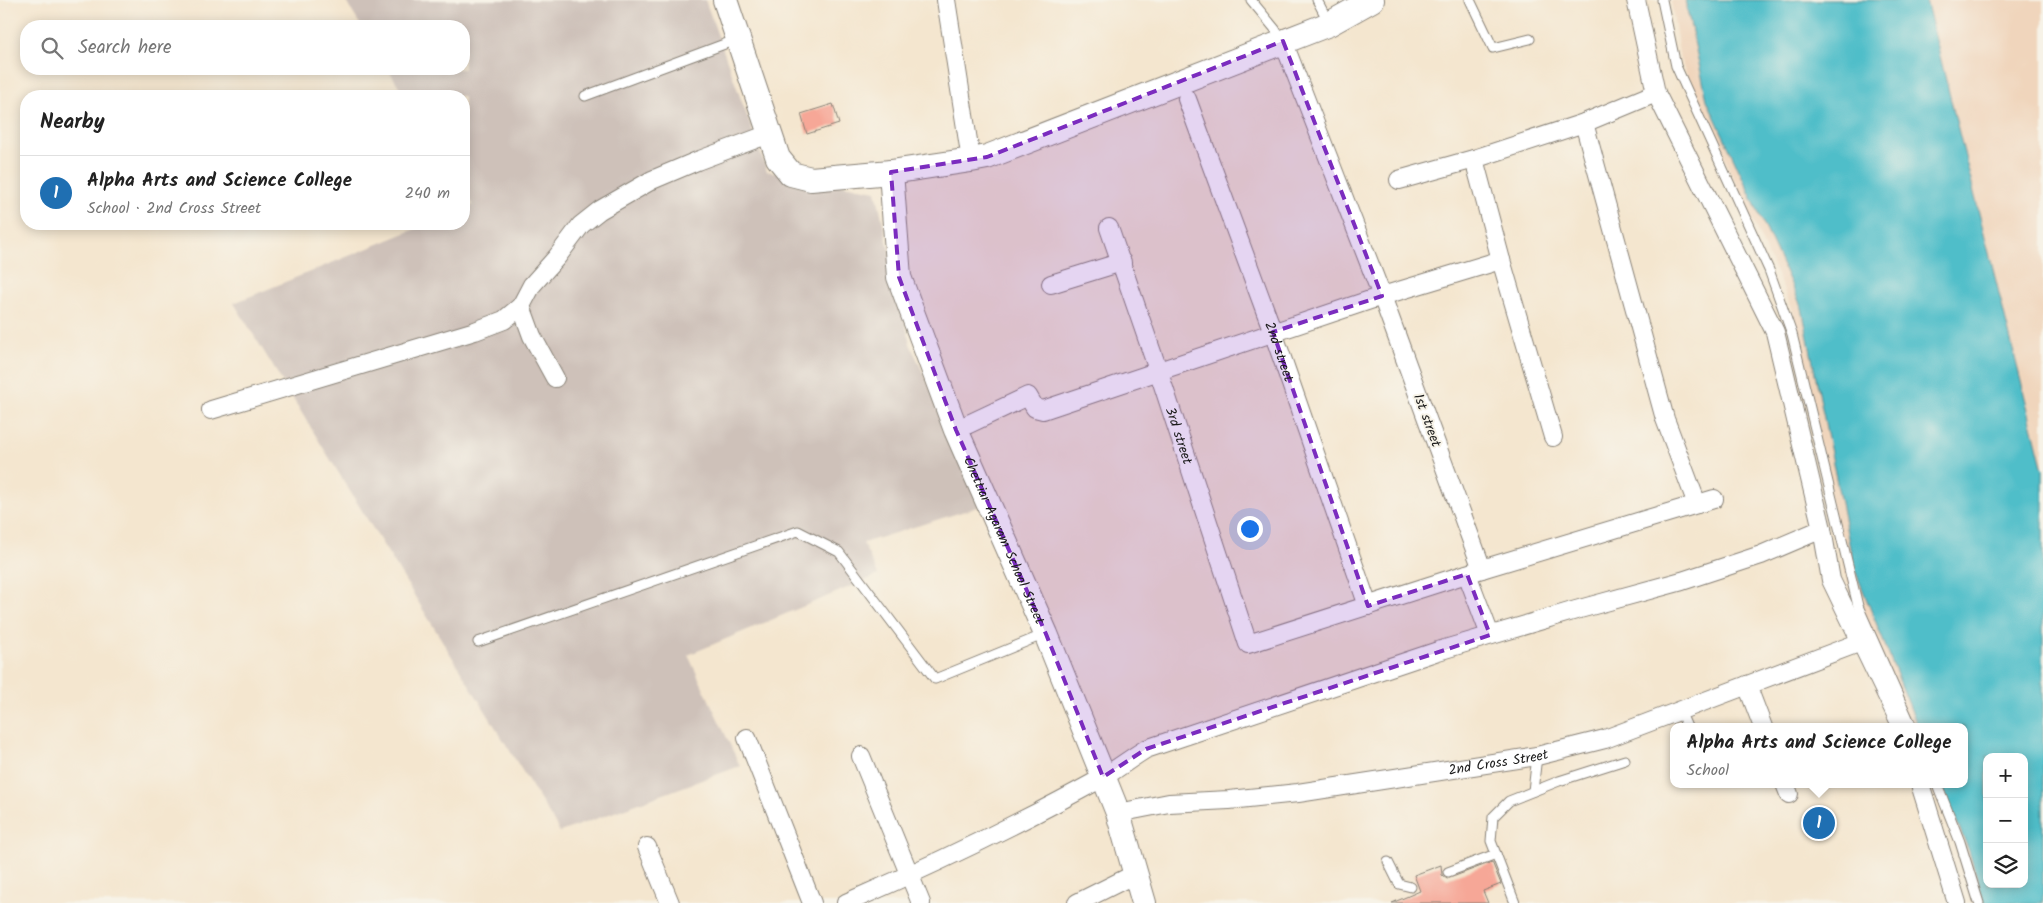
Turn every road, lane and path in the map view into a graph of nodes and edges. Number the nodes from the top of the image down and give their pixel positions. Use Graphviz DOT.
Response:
graph roads {
  1 [pos="725,0"];
  2 [pos="946,0"];
  3 [pos="1251,0"];
  4 [pos="1317,0"];
  5 [pos="1372,0"];
  6 [pos="1470,0"];
  7 [pos="1636,0"];
  8 [pos="1662,0"];
  9 [pos="1329,24"];
  10 [pos="738,39"];
  11 [pos="1530,39"];
  12 [pos="1283,41"];
  13 [pos="1656,93"];
  14 [pos="585,96"];
  15 [pos="1187,99"];
  16 [pos="1584,123"];
  17 [pos="769,134"];
  18 [pos="1474,159"];
  19 [pos="971,160"];
  20 [pos="891,172"];
  21 [pos="1399,180"];
  22 [pos="1109,228"];
  23 [pos="1501,260"];
  24 [pos="1122,262"];
  25 [pos="1051,284"];
  26 [pos="1382,296"];
  27 [pos="521,306"];
  28 [pos="1273,332"];
  29 [pos="1158,370"];
  30 [pos="555,378"];
  31 [pos="211,410"];
  32 [pos="956,430"];
  33 [pos="1553,437"];
  34 [pos="1714,499"];
  35 [pos="1697,504"];
  36 [pos="1822,529"];
  37 [pos="1475,571"];
  38 [pos="1368,606"];
  39 [pos="1046,634"];
  40 [pos="1490,635"];
  41 [pos="478,642"];
  42 [pos="1861,642"];
  43 [pos="1747,686"];
  44 [pos="1684,719"];
  45 [pos="1761,723"];
  46 [pos="1900,723"];
  47 [pos="1910,723"];
  48 [pos="747,738"];
  49 [pos="861,756"];
  50 [pos="1537,756"];
  51 [pos="1625,760"];
  52 [pos="1104,777"];
  53 [pos="1921,788"];
  54 [pos="1939,788"];
  55 [pos="1533,791"];
  56 [pos="1118,813"];
  57 [pos="647,846"];
  58 [pos="1496,854"];
  59 [pos="1388,862"];
  60 [pos="1448,872"];
  61 [pos="1135,874"];
  62 [pos="910,875"];
  63 [pos="1411,887"];
  64 [pos="670,903"];
  65 [pos="812,903"];
  66 [pos="846,903"];
  67 [pos="922,903"];
  68 [pos="1077,903"];
  69 [pos="1144,903"];
  70 [pos="1515,903"];
  71 [pos="1957,903"];
  72 [pos="1979,903"];
  1 -- 10 [label="street"];
  2 -- 19 [label="street"];
  3 -- 12 [label="lane"];
  4 -- 9 [label="lane"];
  5 -- 9 [label="street"];
  6 -- 11 [label="lane"];
  7 -- 13 [label="street"];
  8 -- 47 [label="lane"];
  9 -- 12 [label="street"];
  10 -- 14 [label="lane"];
  10 -- 17 [label="street"];
  12 -- 19 [label="street"];
  12 -- 26 [label="street, 1st street"];
  13 -- 16 [label="street"];
  13 -- 36 [label="street"];
  15 -- 28 [label="street, 2nd street"];
  16 -- 18 [label="street"];
  16 -- 35 [label="street"];
  17 -- 20 [label="street"];
  17 -- 27 [label="street"];
  18 -- 21 [label="street"];
  18 -- 23 [label="street"];
  19 -- 20 [label="street"];
  20 -- 32 [label="street, Chettiar Agaram School Street"];
  22 -- 24 [label="street, 3rd street"];
  23 -- 26 [label="street"];
  23 -- 33 [label="street"];
  24 -- 25 [label="street"];
  24 -- 29 [label="street, 3rd street"];
  26 -- 28 [label="street"];
  26 -- 37 [label="street, 1st street"];
  27 -- 30 [label="street"];
  27 -- 31 [label="street"];
  28 -- 29 [label="street"];
  28 -- 38 [label="street, 2nd street"];
  29 -- 32 [label="street"];
  29 -- 38 [label="street, 3rd street"];
  32 -- 39 [label="street, Chettiar Agaram School Street"];
  34 -- 35 [label="street"];
  35 -- 37 [label="street"];
  36 -- 40 [label="street"];
  36 -- 42 [label="street"];
  37 -- 38 [label="street"];
  37 -- 40 [label="street, 1st street"];
  39 -- 41 [label="lane"];
  39 -- 52 [label="street, Chettiar Agaram School Street"];
  40 -- 52 [label="street"];
  42 -- 43 [label="street, 2nd Cross Street"];
  42 -- 46 [label="street"];
  43 -- 44 [label="street, 2nd Cross Street"];
  43 -- 45 [label="street"];
  44 -- 50 [label="street, 2nd Cross Street"];
  48 -- 65 [label="street"];
  49 -- 62 [label="street"];
  50 -- 55 [label="lane"];
  50 -- 56 [label="street, 2nd Cross Street"];
  51 -- 55 [label="lane"];
  52 -- 56 [label="street, Chettiar Agaram School Street"];
  52 -- 62 [label="street"];
  53 -- 71 [label="street"];
  54 -- 72 [label="lane"];
  55 -- 58 [label="lane"];
  56 -- 61 [label="street, Chettiar Agaram School Street"];
  57 -- 64 [label="street"];
  58 -- 60 [label="lane"];
  58 -- 70 [label="lane"];
  59 -- 63 [label="lane"];
  61 -- 68 [label="street"];
  61 -- 69 [label="street, Chettiar Agaram School Street"];
  62 -- 66 [label="street"];
  62 -- 67 [label="street"];
}
